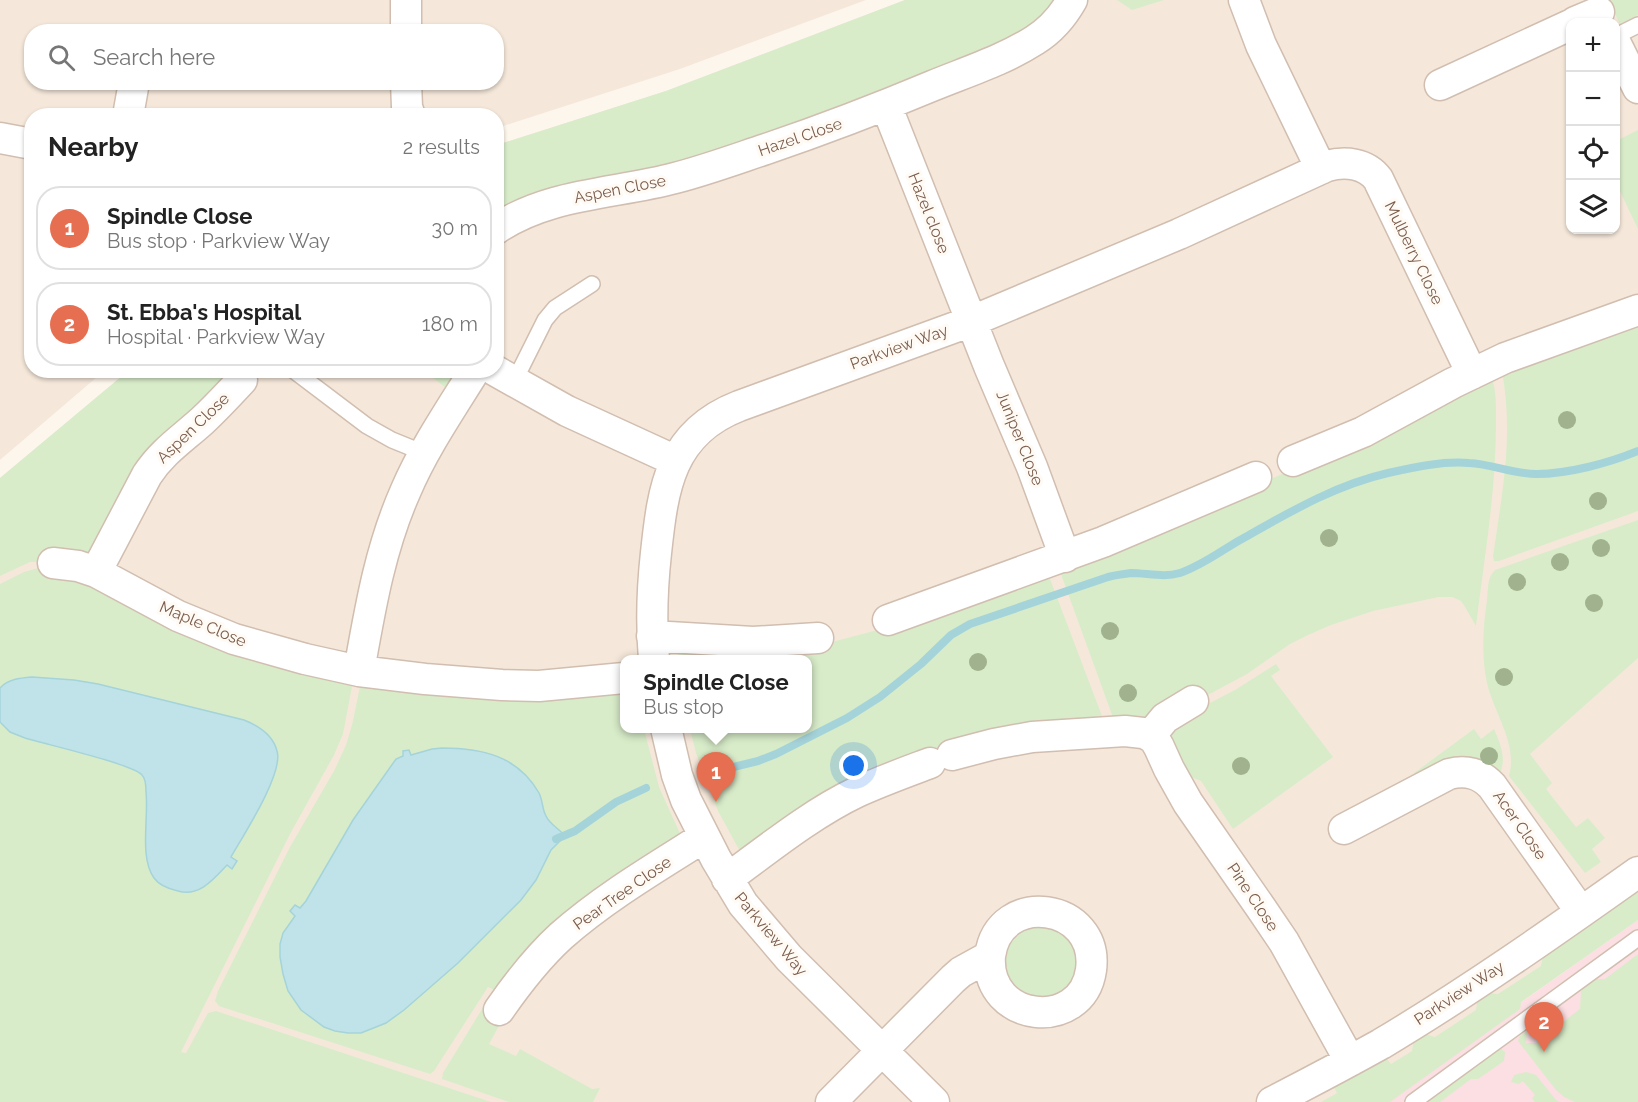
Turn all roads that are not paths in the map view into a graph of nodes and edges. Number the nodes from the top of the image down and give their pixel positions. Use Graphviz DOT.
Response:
graph roads {
  1 [pos="406,0"];
  2 [pos="1072,0"];
  3 [pos="1245,0"];
  4 [pos="406,24"];
  5 [pos="1638,25"];
  6 [pos="1566,27"];
  7 [pos="1620,34"];
  8 [pos="1620,52"];
  9 [pos="1440,85"];
  10 [pos="1638,88"];
  11 [pos="133,90"];
  12 [pos="406,90"];
  13 [pos="886,105"];
  14 [pos="129,108"];
  15 [pos="407,108"];
  16 [pos="0,138"];
  17 [pos="24,142"];
  18 [pos="713,167"];
  19 [pos="1327,167"];
  20 [pos="504,224"];
  21 [pos="592,284"];
  22 [pos="1638,310"];
  23 [pos="972,321"];
  24 [pos="1472,374"];
  25 [pos="504,376"];
  26 [pos="304,378"];
  27 [pos="470,378"];
  28 [pos="242,380"];
  29 [pos="424,453"];
  30 [pos="676,461"];
  31 [pos="1293,461"];
  32 [pos="1256,477"];
  33 [pos="1065,556"];
  34 [pos="53,563"];
  35 [pos="96,572"];
  36 [pos="888,620"];
  37 [pos="818,638"];
  38 [pos="653,648"];
  39 [pos="358,671"];
  40 [pos="620,678"];
  41 [pos="1193,701"];
  42 [pos="667,733"];
  43 [pos="1150,736"];
  44 [pos="1344,829"];
  45 [pos="704,837"];
  46 [pos="1638,872"];
  47 [pos="727,879"];
  48 [pos="1581,912"];
  49 [pos="1638,938"];
  50 [pos="984,968"];
  51 [pos="499,1010"];
  52 [pos="883,1050"];
  53 [pos="1350,1061"];
  54 [pos="831,1102"];
  55 [pos="934,1102"];
  56 [pos="1272,1102"];
  57 [pos="1413,1102"];
  1 -- 4 [label="street"];
  2 -- 13 [label="street, Hazel Close"];
  3 -- 19 [label="street"];
  5 -- 7 [label="lane"];
  6 -- 9 [label="street"];
  8 -- 10 [label="street"];
  11 -- 14 [label="street"];
  12 -- 15 [label="street"];
  13 -- 18 [label="street, Hazel Close"];
  13 -- 23 [label="street, Hazel close"];
  16 -- 17 [label="street"];
  18 -- 20 [label="street, Aspen Close"];
  19 -- 23 [label="street, Parkview Way"];
  19 -- 24 [label="street, Mulberry Close"];
  21 -- 25 [label="lane"];
  22 -- 24 [label="street"];
  23 -- 30 [label="street, Parkview Way"];
  23 -- 33 [label="street, Juniper Close"];
  24 -- 31 [label="street"];
  25 -- 30 [label="street"];
  26 -- 29 [label="lane"];
  27 -- 29 [label="street"];
  28 -- 35 [label="street, Aspen Close"];
  29 -- 39 [label="street"];
  30 -- 38 [label="street, Parkview Way"];
  32 -- 33 [label="street"];
  33 -- 36 [label="street"];
  34 -- 35 [label="street, Maple Close"];
  35 -- 39 [label="street, Maple Close"];
  37 -- 38 [label="street"];
  39 -- 40 [label="street, Maple Close"];
  41 -- 43 [label="street"];
  42 -- 45 [label="street, Parkview Way"];
  43 -- 47 [label="street"];
  43 -- 53 [label="street, Pine Close"];
  44 -- 48 [label="street, Acer Close"];
  45 -- 47 [label="street, Parkview Way"];
  45 -- 51 [label="street, Pear Tree Close"];
  46 -- 48 [label="street, Parkview Way"];
  47 -- 52 [label="street, Parkview Way"];
  48 -- 53 [label="street, Parkview Way"];
  49 -- 57 [label="lane"];
  50 -- 52 [label="street"];
  52 -- 54 [label="street"];
  52 -- 55 [label="street, Parkview Way"];
  53 -- 56 [label="street, Parkview Way"];
}
